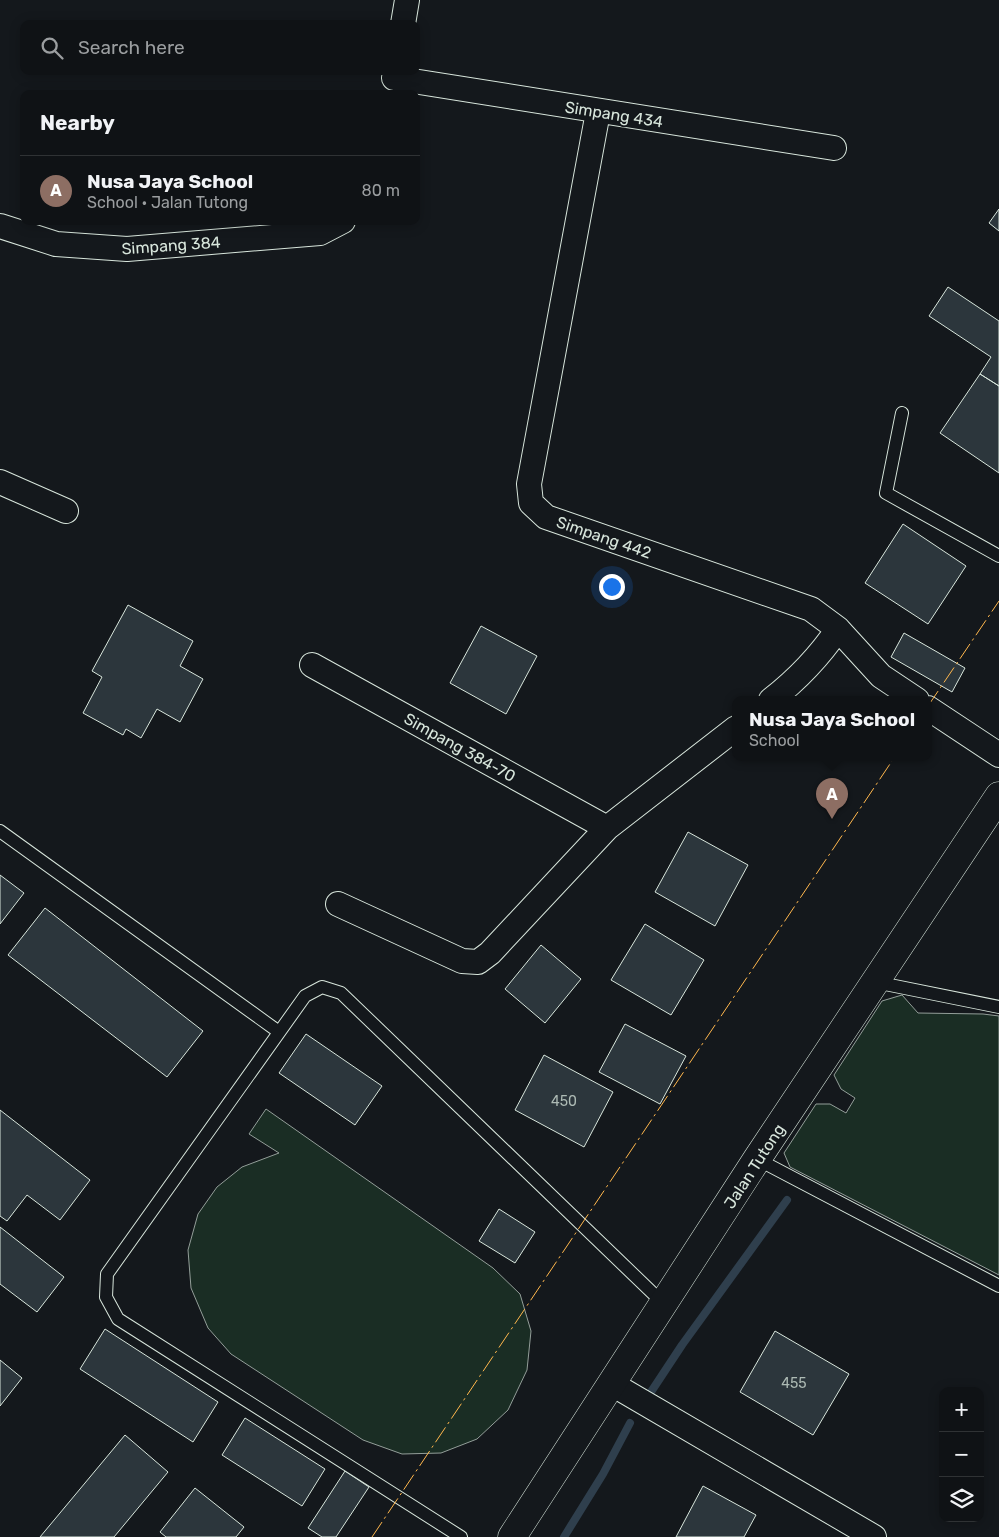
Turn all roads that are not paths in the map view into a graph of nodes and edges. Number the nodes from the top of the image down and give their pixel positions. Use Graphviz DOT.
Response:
graph roads {
  1 [pos="407,0"];
  2 [pos="404,20"];
  3 [pos="394,81"];
  4 [pos="598,112"];
  5 [pos="834,148"];
  6 [pos="335,225"];
  7 [pos="0,226"];
  8 [pos="902,413"];
  9 [pos="0,482"];
  10 [pos="66,511"];
  11 [pos="999,556"];
  12 [pos="838,629"];
  13 [pos="312,665"];
  14 [pos="776,696"];
  15 [pos="911,696"];
  16 [pos="932,711"];
  17 [pos="732,731"];
  18 [pos="999,755"];
  19 [pos="999,796"];
  20 [pos="607,828"];
  21 [pos="0,831"];
  22 [pos="338,904"];
  23 [pos="875,982"];
  24 [pos="999,1007"];
  25 [pos="279,1032"];
  26 [pos="758,1159"];
  27 [pos="999,1286"];
  28 [pos="664,1304"];
  29 [pos="612,1384"];
  30 [pos="461,1537"];
  31 [pos="512,1537"];
  32 [pos="874,1537"];
  1 -- 2 [label="street"];
  3 -- 4 [label="street, Simpang 434"];
  4 -- 5 [label="street, Simpang 434"];
  4 -- 12 [label="street, Simpang 442"];
  6 -- 7 [label="street, Simpang 384"];
  8 -- 11 [label="lane"];
  9 -- 10 [label="street"];
  12 -- 14 [label="street"];
  12 -- 15 [label="street, Simpang 442"];
  13 -- 20 [label="street, Simpang 384-70"];
  16 -- 18 [label="street"];
  17 -- 20 [label="street"];
  19 -- 23 [label="main road, Jalan Tutong"];
  20 -- 22 [label="street"];
  21 -- 25 [label="lane"];
  23 -- 24 [label="lane"];
  23 -- 26 [label="main road, Jalan Tutong"];
  25 -- 28 [label="lane"];
  25 -- 30 [label="lane"];
  26 -- 27 [label="lane"];
  26 -- 28 [label="main road, Jalan Tutong"];
  28 -- 29 [label="main road, Jalan Tutong"];
  29 -- 31 [label="main road, Jalan Tutong"];
  29 -- 32 [label="street"];
}
